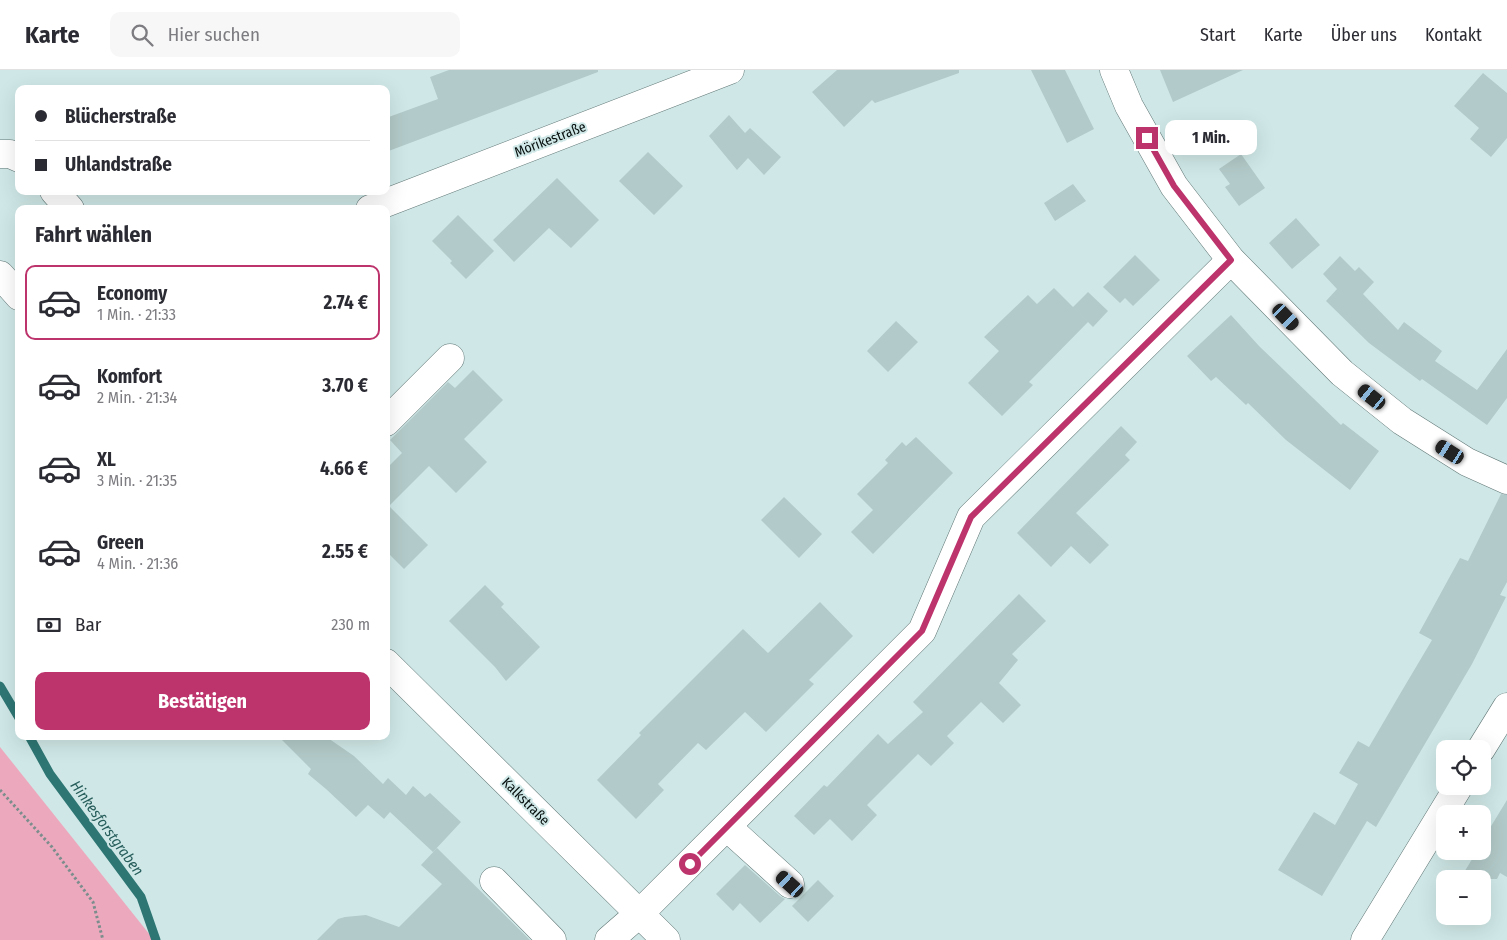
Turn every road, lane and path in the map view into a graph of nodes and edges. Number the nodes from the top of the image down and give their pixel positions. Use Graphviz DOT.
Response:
graph roads {
  1 [pos="730,70"];
  2 [pos="1114,70"];
  3 [pos="0,154"];
  4 [pos="15,156"];
  5 [pos="58,195"];
  6 [pos="66,205"];
  7 [pos="380,205"];
  8 [pos="1231,260"];
  9 [pos="0,275"];
  10 [pos="15,292"];
  11 [pos="450,358"];
  12 [pos="390,418"];
  13 [pos="1507,480"];
  14 [pos="390,666"];
  15 [pos="1507,706"];
  16 [pos="1486,740"];
  17 [pos="0,790"];
  18 [pos="1454,795"];
  19 [pos="727,826"];
  20 [pos="494,881"];
  21 [pos="790,884"];
  22 [pos="640,913"];
  23 [pos="104,940"];
  24 [pos="552,940"];
  25 [pos="609,940"];
  26 [pos="666,940"];
  27 [pos="1365,940"];
  1 -- 7 [label="street, Mörikestraße"];
  2 -- 8 [label="street"];
  3 -- 4 [label="street"];
  5 -- 6 [label="street"];
  8 -- 13 [label="street"];
  8 -- 19 [label="street"];
  9 -- 10 [label="street"];
  11 -- 12 [label="street"];
  14 -- 22 [label="street, Kalkstraße"];
  15 -- 16 [label="street"];
  17 -- 23 [label="path"];
  18 -- 27 [label="street"];
  19 -- 21 [label="street"];
  19 -- 22 [label="street"];
  20 -- 24 [label="street"];
  22 -- 25 [label="street"];
  22 -- 26 [label="street, Kalkstraße"];
}
